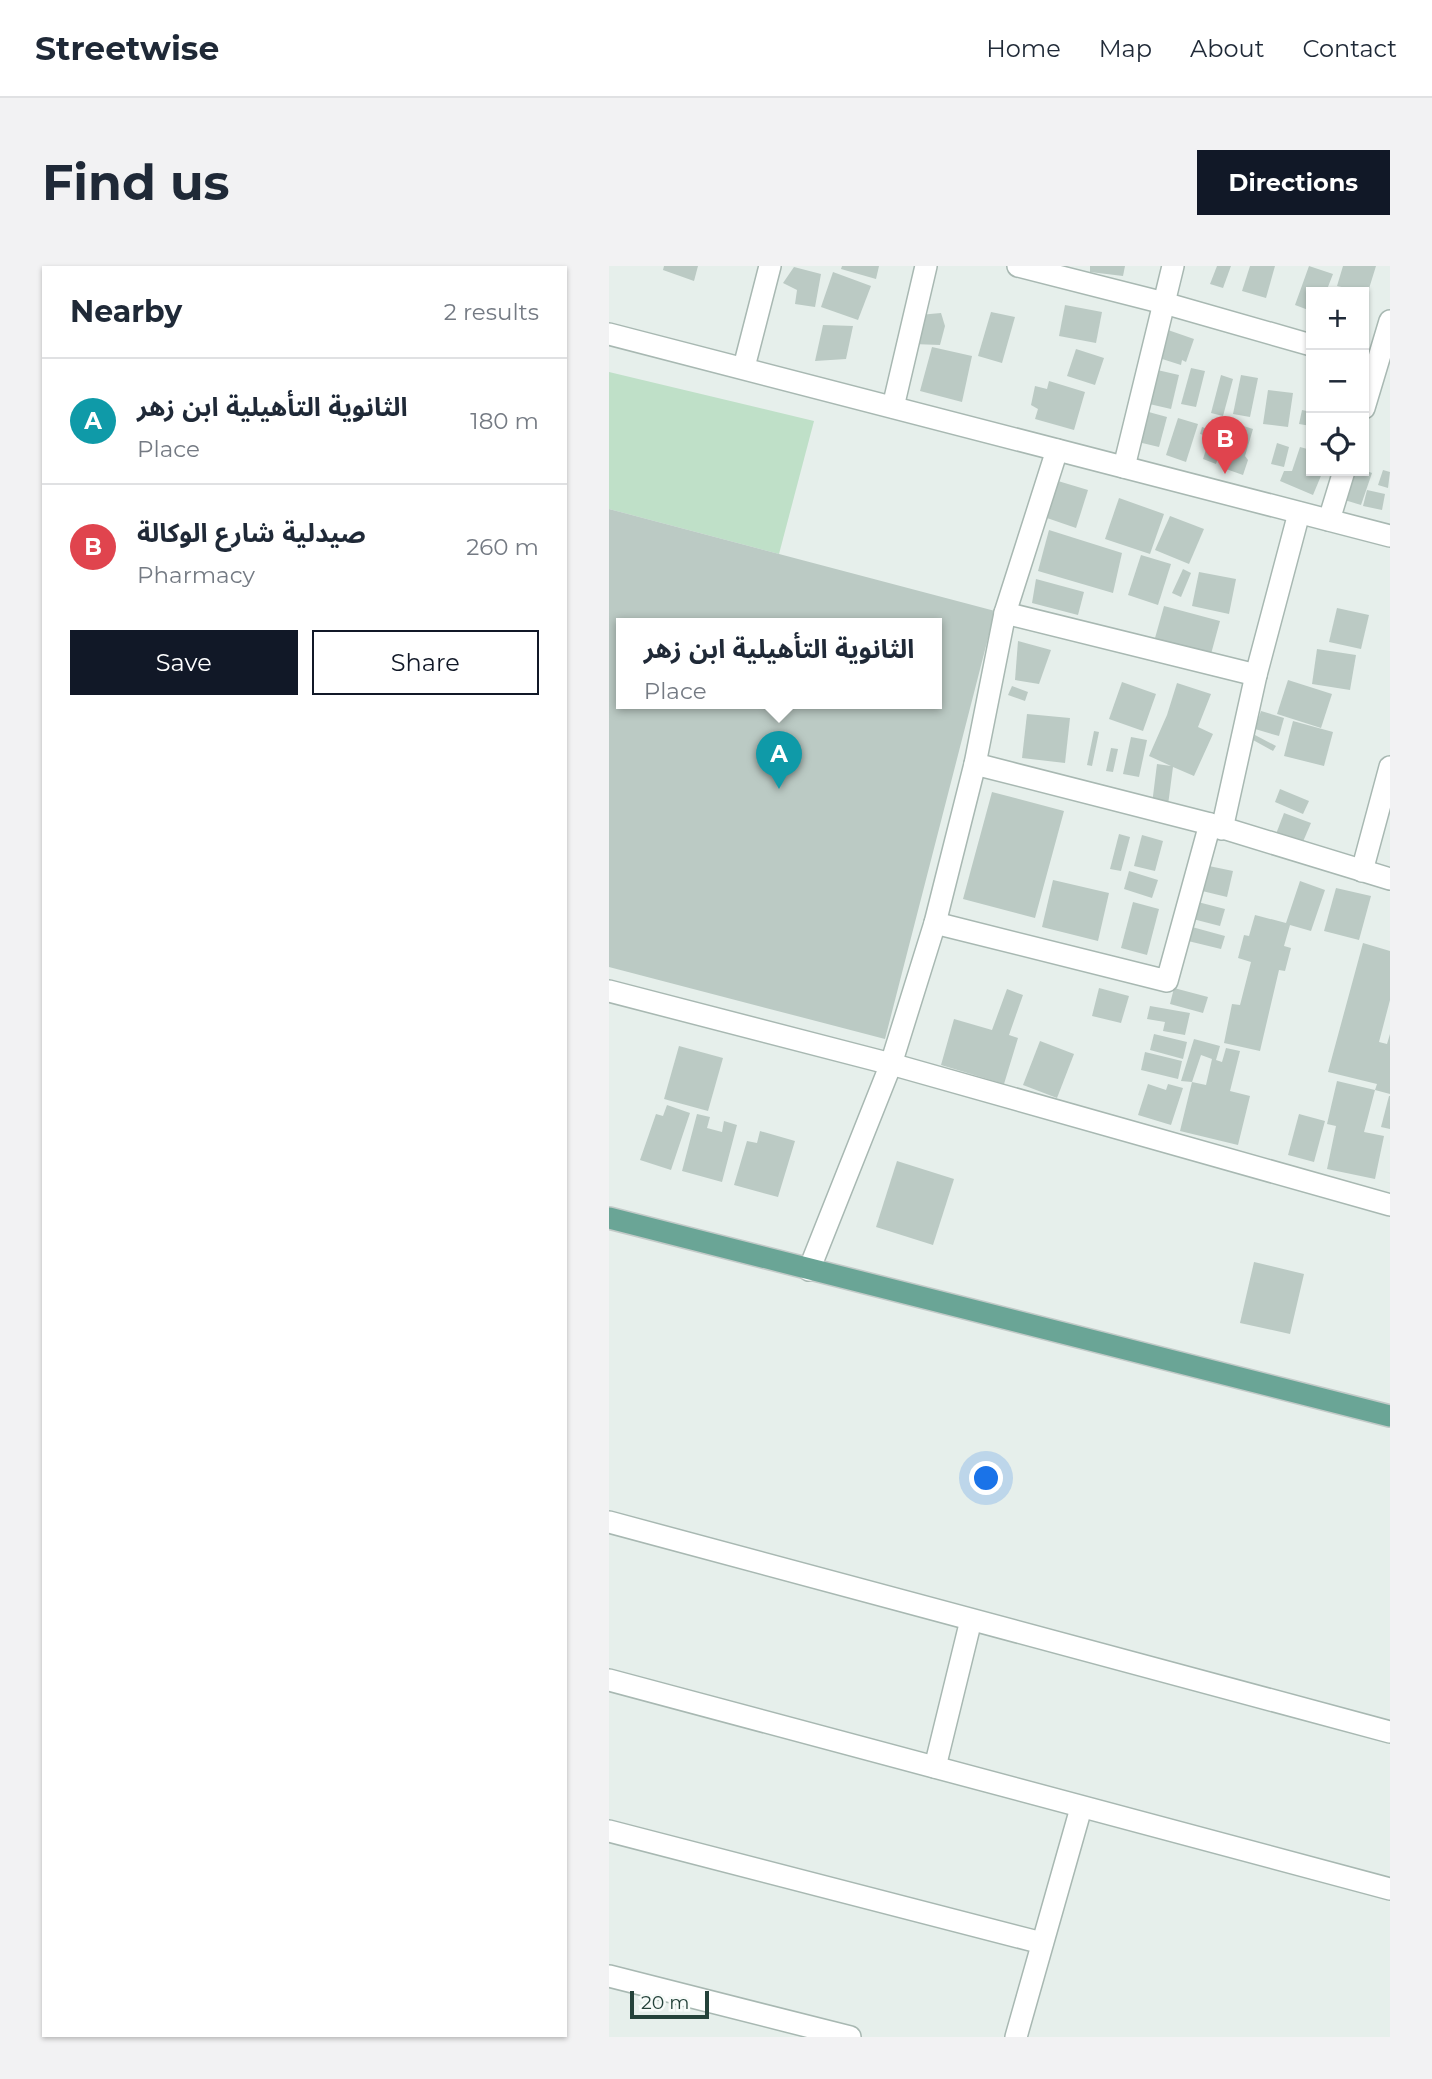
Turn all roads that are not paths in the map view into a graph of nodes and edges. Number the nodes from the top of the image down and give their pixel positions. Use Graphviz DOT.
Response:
graph roads {
  1 [pos="770,266"];
  2 [pos="926,266"];
  3 [pos="1019,266"];
  4 [pos="1173,266"];
  5 [pos="1164,303"];
  6 [pos="1390,321"];
  7 [pos="609,334"];
  8 [pos="1306,344"];
  9 [pos="1377,364"];
  10 [pos="744,367"];
  11 [pos="1369,391"];
  12 [pos="893,407"];
  13 [pos="1057,450"];
  14 [pos="1124,467"];
  15 [pos="1342,476"];
  16 [pos="1299,513"];
  17 [pos="1329,520"];
  18 [pos="1390,536"];
  19 [pos="1005,612"];
  20 [pos="1256,675"];
  21 [pos="975,764"];
  22 [pos="1390,767"];
  23 [pos="1216,826"];
  24 [pos="1362,871"];
  25 [pos="1390,879"];
  26 [pos="935,923"];
  27 [pos="609,991"];
  28 [pos="891,1064"];
  29 [pos="1390,1205"];
  30 [pos="609,1218"];
  31 [pos="809,1270"];
  32 [pos="1389,1414"];
  33 [pos="609,1522"];
  34 [pos="971,1620"];
  35 [pos="609,1680"];
  36 [pos="1390,1732"];
  37 [pos="935,1767"];
  38 [pos="1081,1808"];
  39 [pos="609,1831"];
  40 [pos="1390,1889"];
  41 [pos="1042,1943"];
  42 [pos="609,1976"];
  43 [pos="850,2037"];
  44 [pos="1016,2037"];
  1 -- 10 [label="street"];
  2 -- 12 [label="street"];
  3 -- 5 [label="street"];
  4 -- 5 [label="street"];
  5 -- 8 [label="street"];
  5 -- 14 [label="street"];
  6 -- 9 [label="street"];
  7 -- 10 [label="street"];
  9 -- 11 [label="street"];
  10 -- 12 [label="street"];
  12 -- 13 [label="street"];
  13 -- 14 [label="street"];
  13 -- 19 [label="street"];
  14 -- 16 [label="street"];
  15 -- 17 [label="street"];
  16 -- 17 [label="street"];
  16 -- 20 [label="street"];
  17 -- 18 [label="street"];
  19 -- 20 [label="street"];
  19 -- 21 [label="street"];
  20 -- 23 [label="street"];
  21 -- 23 [label="street"];
  21 -- 26 [label="street"];
  22 -- 24 [label="street"];
  23 -- 24 [label="street"];
  23 -- 26 [label="street"];
  24 -- 25 [label="street"];
  26 -- 28 [label="street"];
  27 -- 28 [label="street"];
  28 -- 29 [label="street"];
  28 -- 31 [label="street"];
  30 -- 31 [label="main road"];
  31 -- 32 [label="main road"];
  33 -- 34 [label="street"];
  34 -- 36 [label="street"];
  34 -- 37 [label="street"];
  35 -- 37 [label="street"];
  37 -- 38 [label="street"];
  38 -- 40 [label="street"];
  38 -- 41 [label="street"];
  39 -- 41 [label="street"];
  41 -- 44 [label="street"];
  42 -- 43 [label="street"];
}
